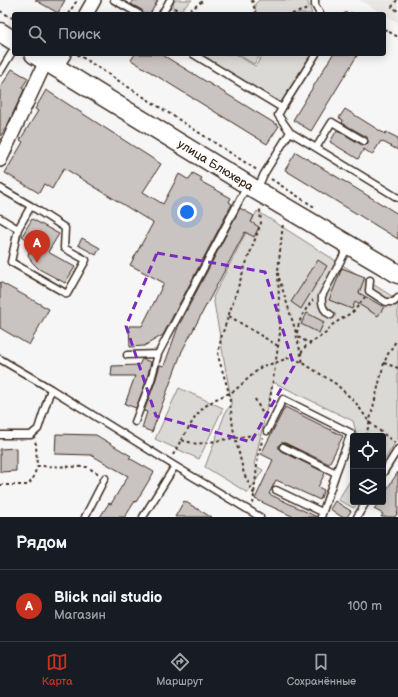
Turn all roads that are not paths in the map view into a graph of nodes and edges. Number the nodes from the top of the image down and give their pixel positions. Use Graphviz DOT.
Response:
graph roads {
  1 [pos="94,0"];
  2 [pos="114,0"];
  3 [pos="169,2"];
  4 [pos="87,12"];
  5 [pos="135,12"];
  6 [pos="163,12"];
  7 [pos="0,32"];
  8 [pos="12,40"];
  9 [pos="12,52"];
  10 [pos="196,56"];
  11 [pos="315,56"];
  12 [pos="50,59"];
  13 [pos="0,72"];
  14 [pos="282,108"];
  15 [pos="290,132"];
  16 [pos="364,141"];
  17 [pos="316,148"];
  18 [pos="0,160"];
  19 [pos="256,183"];
  20 [pos="0,188"];
  21 [pos="398,198"];
  22 [pos="31,206"];
  23 [pos="0,218"];
  24 [pos="18,229"];
  25 [pos="349,246"];
  26 [pos="398,274"];
  27 [pos="370,280"];
  28 [pos="398,298"];
  29 [pos="331,316"];
  30 [pos="158,354"];
  31 [pos="127,355"];
  32 [pos="0,360"];
  33 [pos="51,389"];
  34 [pos="135,422"];
  35 [pos="267,431"];
  36 [pos="0,435"];
  37 [pos="283,447"];
  38 [pos="398,448"];
  39 [pos="176,466"];
  40 [pos="385,469"];
  41 [pos="336,473"];
  42 [pos="105,478"];
  43 [pos="276,490"];
  44 [pos="364,505"];
  45 [pos="322,514"];
  46 [pos="85,517"];
  47 [pos="143,517"];
  48 [pos="260,517"];
  49 [pos="357,517"];
  1 -- 4 [label="street"];
  2 -- 5 [label="lane"];
  3 -- 6 [label="lane"];
  7 -- 8 [label="street"];
  9 -- 13 [label="lane"];
  10 -- 14 [label="lane"];
  11 -- 14 [label="lane"];
  12 -- 18 [label="street"];
  12 -- 19 [label="street, улица Блюхера"];
  14 -- 15 [label="lane"];
  15 -- 17 [label="lane"];
  15 -- 19 [label="lane"];
  16 -- 17 [label="lane"];
  17 -- 21 [label="lane"];
  19 -- 25 [label="street, улица Блюхера"];
  19 -- 30 [label="lane"];
  20 -- 22 [label="lane"];
  22 -- 24 [label="lane"];
  22 -- 24 [label="lane"];
  23 -- 24 [label="lane"];
  25 -- 26 [label="street, улица Блюхера"];
  25 -- 29 [label="lane"];
  27 -- 28 [label="lane"];
  30 -- 31 [label="lane"];
  30 -- 34 [label="lane"];
  32 -- 33 [label="lane"];
  33 -- 36 [label="lane"];
  33 -- 39 [label="lane"];
  35 -- 41 [label="lane"];
  37 -- 41 [label="lane"];
  38 -- 40 [label="lane"];
  39 -- 47 [label="lane"];
  39 -- 48 [label="lane"];
  41 -- 45 [label="lane"];
  42 -- 46 [label="lane"];
  43 -- 45 [label="lane"];
  44 -- 49 [label="lane"];
}
